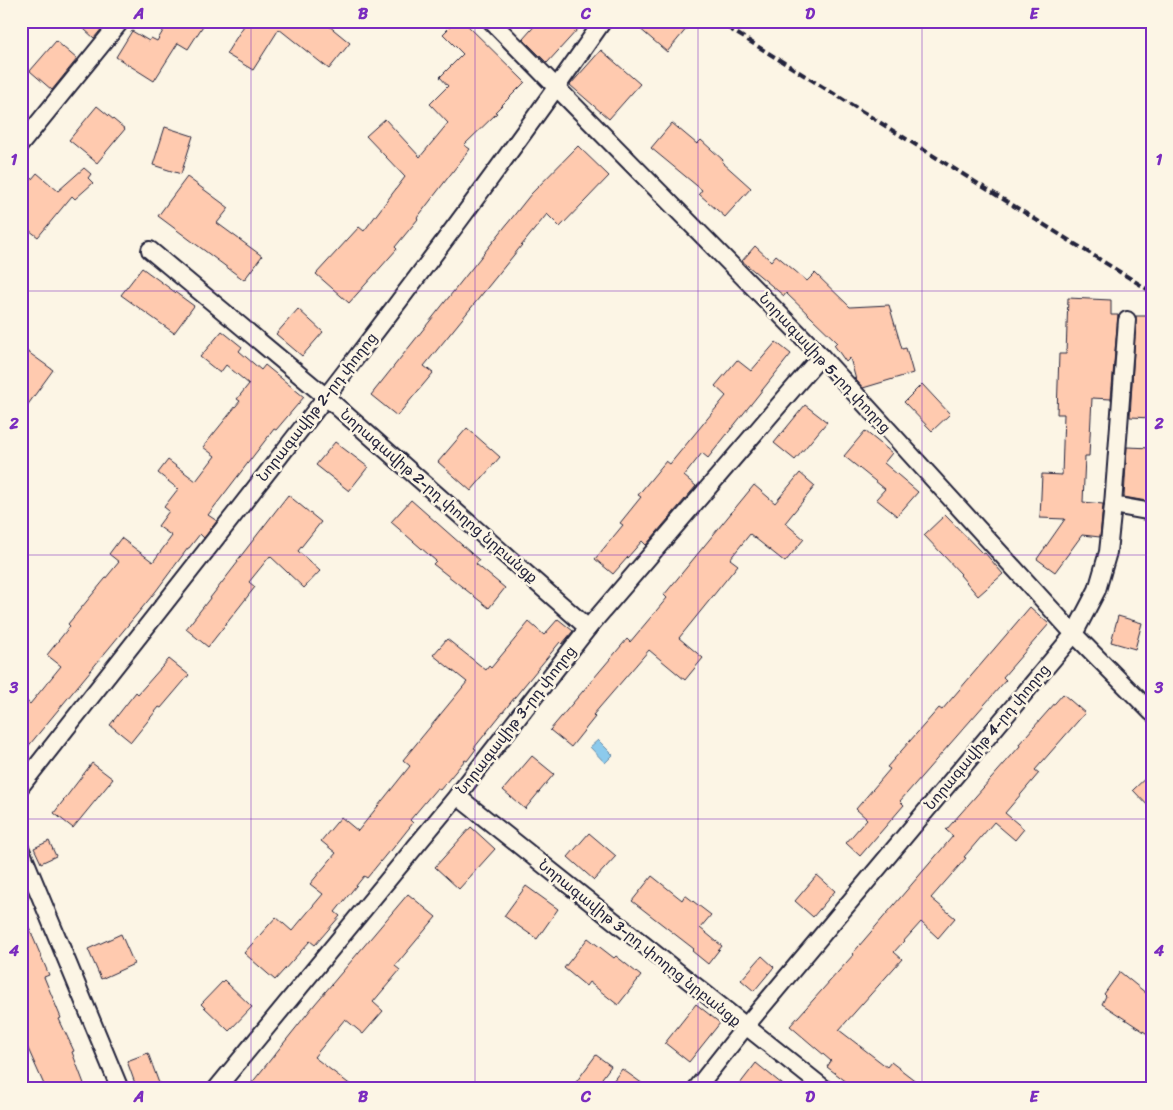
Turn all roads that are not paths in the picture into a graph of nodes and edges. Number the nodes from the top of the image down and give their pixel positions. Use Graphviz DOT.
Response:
graph roads {
  1 [pos="120,21"];
  2 [pos="491,21"];
  3 [pos="604,21"];
  4 [pos="557,87"];
  5 [pos="21,144"];
  6 [pos="150,250"];
  7 [pos="1127,320"];
  8 [pos="821,356"];
  9 [pos="326,397"];
  10 [pos="1113,506"];
  11 [pos="1152,512"];
  12 [pos="588,628"];
  13 [pos="1074,634"];
  14 [pos="1152,713"];
  15 [pos="21,786"];
  16 [pos="457,796"];
  17 [pos="21,850"];
  18 [pos="746,1027"];
  19 [pos="120,1089"];
  20 [pos="216,1089"];
  21 [pos="696,1089"];
  22 [pos="824,1089"];
  1 -- 5 [label="street"];
  2 -- 4 [label="street, Նորագավիթ 5-րդ փողոց"];
  3 -- 4 [label="street, Նորագավիթ 2-րդ փողոց"];
  4 -- 8 [label="street, Նորագավիթ 5-րդ փողոց"];
  4 -- 9 [label="street, Նորագավիթ 2-րդ փողոց"];
  6 -- 9 [label="street, Նորագավիթ 2-րդ փողոց նրբանցք"];
  7 -- 10 [label="street, Նորագավիթ 4-րդ փողոց"];
  8 -- 12 [label="street, Նորագավիթ 3-րդ փողոց"];
  8 -- 13 [label="street, Նորագավիթ 5-րդ փողոց"];
  9 -- 12 [label="street, Նորագավիթ 2-րդ փողոց նրբանցք"];
  9 -- 15 [label="street, Նորագավիթ 2-րդ փողոց"];
  10 -- 11 [label="street"];
  10 -- 13 [label="street, Նորագավիթ 4-րդ փողոց"];
  12 -- 16 [label="street, Նորագավիթ 3-րդ փողոց"];
  13 -- 14 [label="street, Նորագավիթ 5-րդ փողոց"];
  13 -- 18 [label="street, Նորագավիթ 4-րդ փողոց"];
  16 -- 18 [label="street, Նորագավիթ 3-րդ փողոց նրբանցք"];
  16 -- 20 [label="street, Նորագավիթ 3-րդ փողոց"];
  17 -- 19 [label="street"];
  18 -- 21 [label="street, Նորագավիթ 4-րդ փողոց"];
  18 -- 22 [label="street, Նորագավիթ 3-րդ փողոց նրբանցք"];
}
